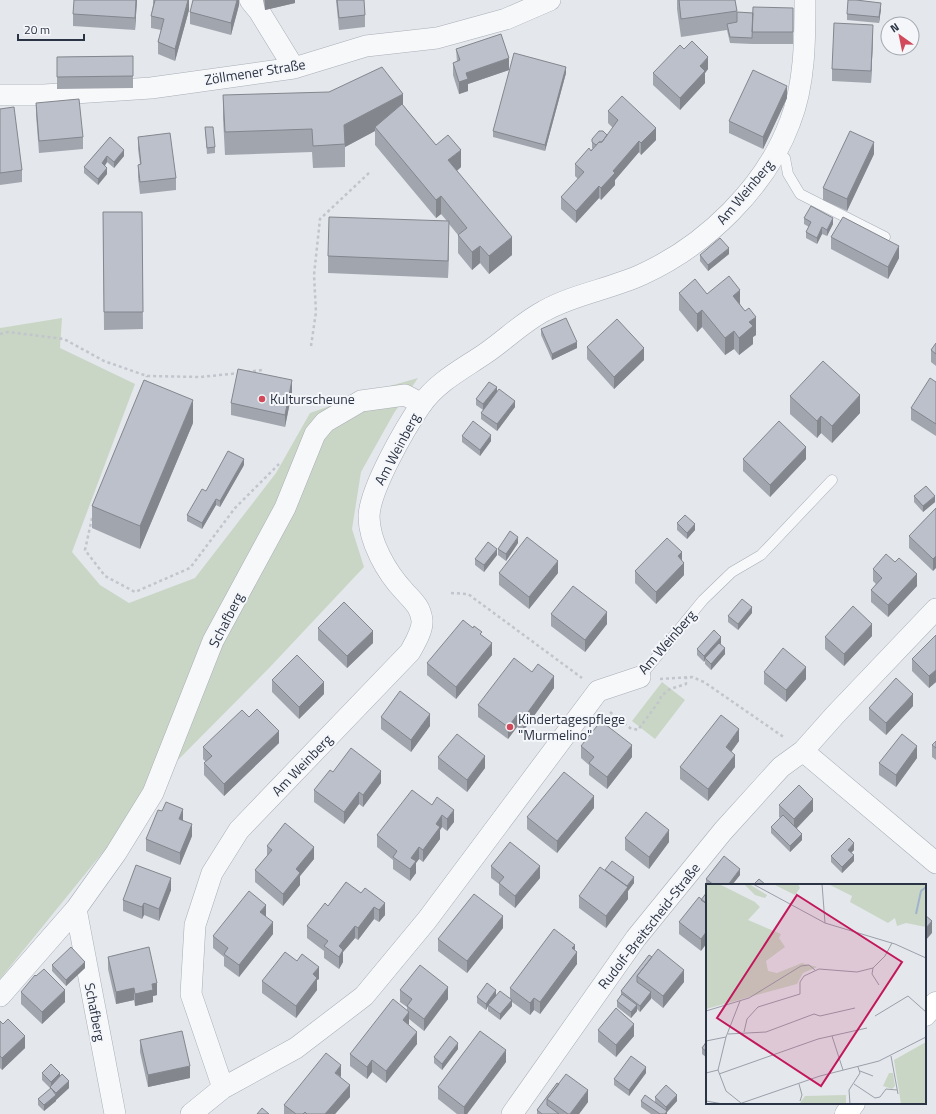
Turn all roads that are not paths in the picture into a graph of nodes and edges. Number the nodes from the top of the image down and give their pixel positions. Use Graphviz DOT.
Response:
graph roads {
  1 [pos="250,0"];
  2 [pos="550,0"];
  3 [pos="805,0"];
  4 [pos="294,68"];
  5 [pos="0,96"];
  6 [pos="777,153"];
  7 [pos="885,237"];
  8 [pos="422,404"];
  9 [pos="832,480"];
  10 [pos="936,609"];
  11 [pos="640,677"];
  12 [pos="796,746"];
  13 [pos="936,863"];
  14 [pos="76,909"];
  15 [pos="0,996"];
  16 [pos="936,1003"];
  17 [pos="926,1015"];
  18 [pos="223,1088"];
  19 [pos="853,1104"];
  20 [pos="115,1114"];
  21 [pos="191,1114"];
  22 [pos="512,1114"];
  23 [pos="846,1114"];
  1 -- 4 [label="street"];
  2 -- 4 [label="street, Zöllmener Straße"];
  3 -- 6 [label="street, Am Weinberg"];
  4 -- 5 [label="street, Zöllmener Straße"];
  6 -- 7 [label="lane"];
  6 -- 8 [label="street, Am Weinberg"];
  8 -- 14 [label="street, Schafberg"];
  8 -- 18 [label="street, Am Weinberg"];
  9 -- 11 [label="lane, Am Weinberg"];
  10 -- 12 [label="street, Rudolf-Breitscheid-Straße"];
  11 -- 18 [label="street, Am Weinberg"];
  12 -- 13 [label="street"];
  12 -- 22 [label="street, Rudolf-Breitscheid-Straße"];
  14 -- 15 [label="street, Schafberg"];
  14 -- 20 [label="street, Schafberg"];
  16 -- 17 [label="street"];
  18 -- 21 [label="street, Am Weinberg"];
  19 -- 23 [label="street"];
}
